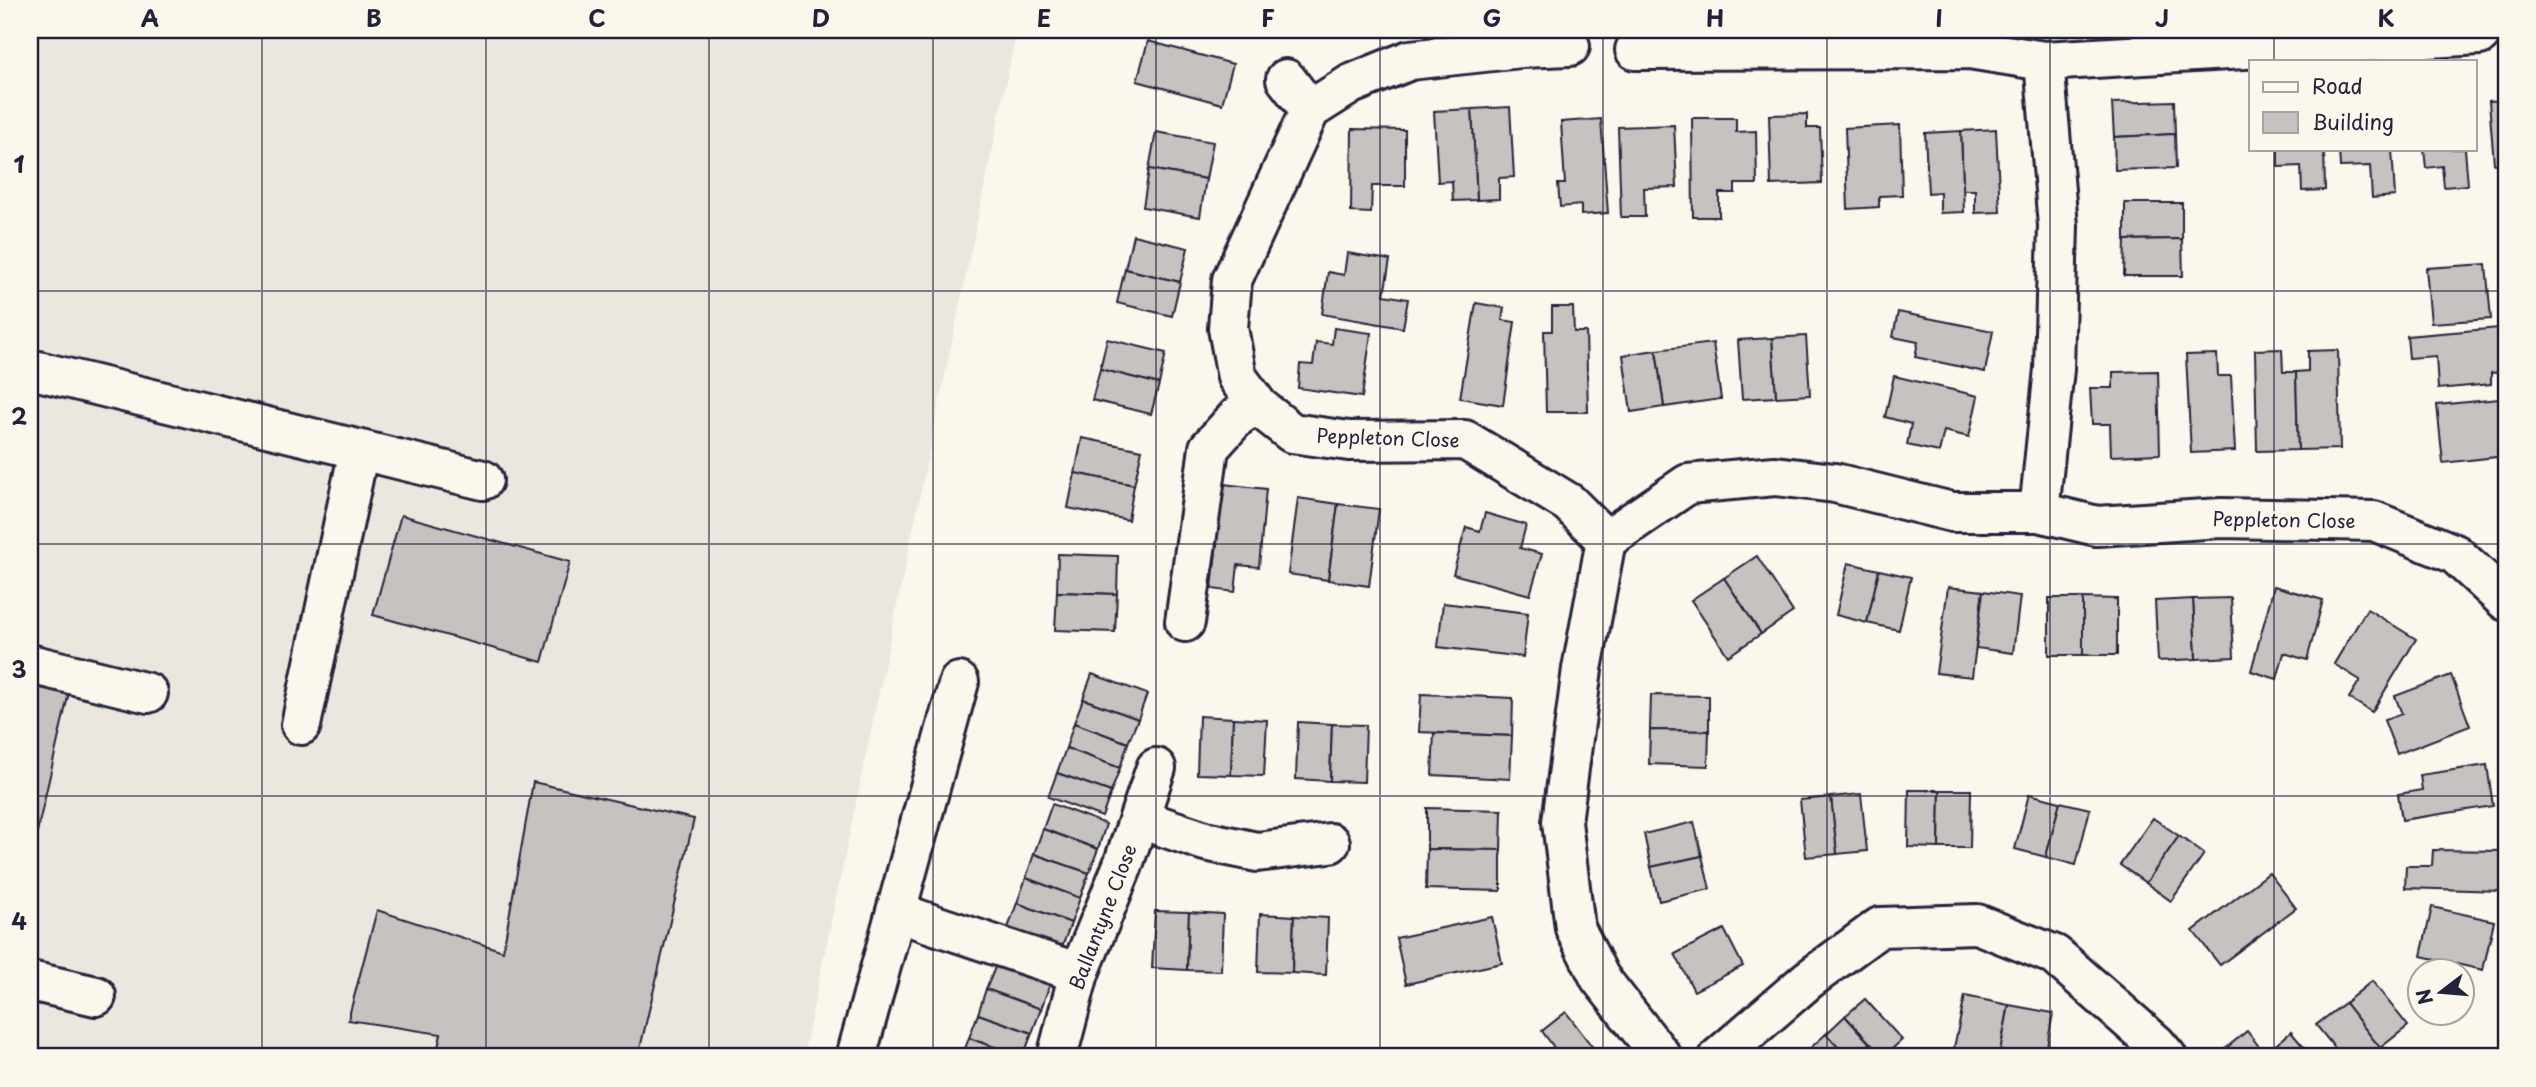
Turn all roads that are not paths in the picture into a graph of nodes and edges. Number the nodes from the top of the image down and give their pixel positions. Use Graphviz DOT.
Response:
graph roads {
  1 [pos="2480,35"];
  2 [pos="1570,46"];
  3 [pos="1634,50"];
  4 [pos="2044,61"];
  5 [pos="1286,79"];
  6 [pos="1310,110"];
  7 [pos="30,369"];
  8 [pos="1256,404"];
  9 [pos="359,450"];
  10 [pos="483,480"];
  11 [pos="2039,512"];
  12 [pos="1606,540"];
  13 [pos="2506,601"];
  14 [pos="1185,622"];
  15 [pos="30,664"];
  16 [pos="959,682"];
  17 [pos="148,693"];
  18 [pos="301,725"];
  19 [pos="1156,768"];
  20 [pos="1140,819"];
  21 [pos="1330,844"];
  22 [pos="896,912"];
  23 [pos="1079,972"];
  24 [pos="30,981"];
  25 [pos="96,996"];
  26 [pos="856,1057"];
  27 [pos="1057,1057"];
  28 [pos="1662,1057"];
  29 [pos="1719,1057"];
  30 [pos="2166,1057"];
  1 -- 4 [label="street"];
  2 -- 6 [label="street"];
  3 -- 4 [label="street"];
  4 -- 11 [label="street"];
  5 -- 6 [label="street"];
  6 -- 8 [label="street, Peppleton Close"];
  7 -- 9 [label="street"];
  8 -- 12 [label="street, Peppleton Close"];
  8 -- 14 [label="street"];
  9 -- 10 [label="street"];
  9 -- 18 [label="street"];
  11 -- 12 [label="street, Peppleton Close"];
  11 -- 13 [label="street, Peppleton Close"];
  12 -- 28 [label="street"];
  15 -- 17 [label="street"];
  16 -- 22 [label="street"];
  19 -- 20 [label="street, Ballantyne Close"];
  20 -- 21 [label="street, Ballantyne Close"];
  20 -- 23 [label="street, Ballantyne Close"];
  22 -- 23 [label="street"];
  22 -- 26 [label="street"];
  23 -- 27 [label="street, Ballantyne Close"];
  24 -- 25 [label="street"];
  29 -- 30 [label="street"];
}
